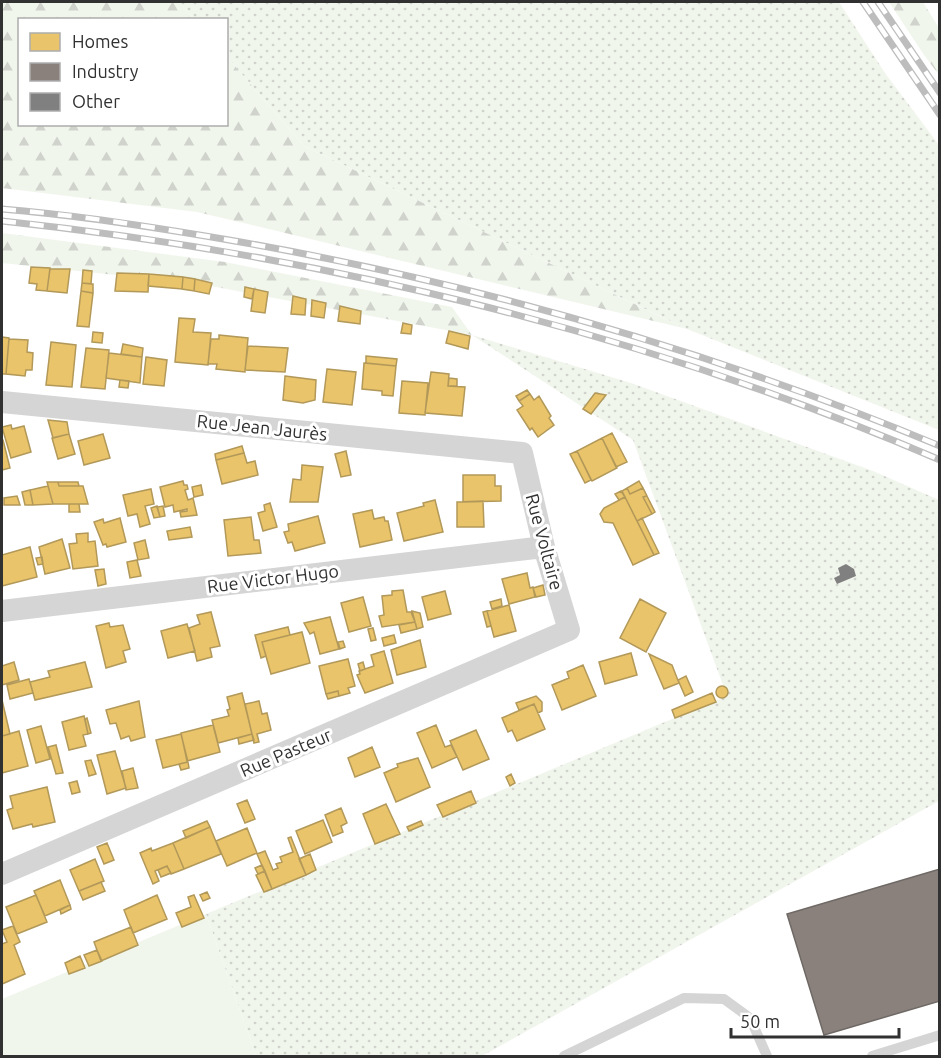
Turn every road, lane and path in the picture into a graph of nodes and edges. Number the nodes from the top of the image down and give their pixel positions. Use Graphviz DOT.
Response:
graph roads {
  1 [pos="2,402"];
  2 [pos="522,453"];
  3 [pos="544,548"];
  4 [pos="2,611"];
  5 [pos="569,630"];
  6 [pos="2,874"];
  7 [pos="939,1035"];
  8 [pos="564,1056"];
  9 [pos="767,1056"];
  10 [pos="872,1056"];
  1 -- 2 [label="street, Rue Jean Jaurès"];
  2 -- 3 [label="street, Rue Voltaire"];
  3 -- 4 [label="street, Rue Victor Hugo"];
  3 -- 5 [label="street, Rue Voltaire"];
  5 -- 6 [label="street, Rue Pasteur"];
  7 -- 10 [label="lane"];
  8 -- 9 [label="lane"];
}
